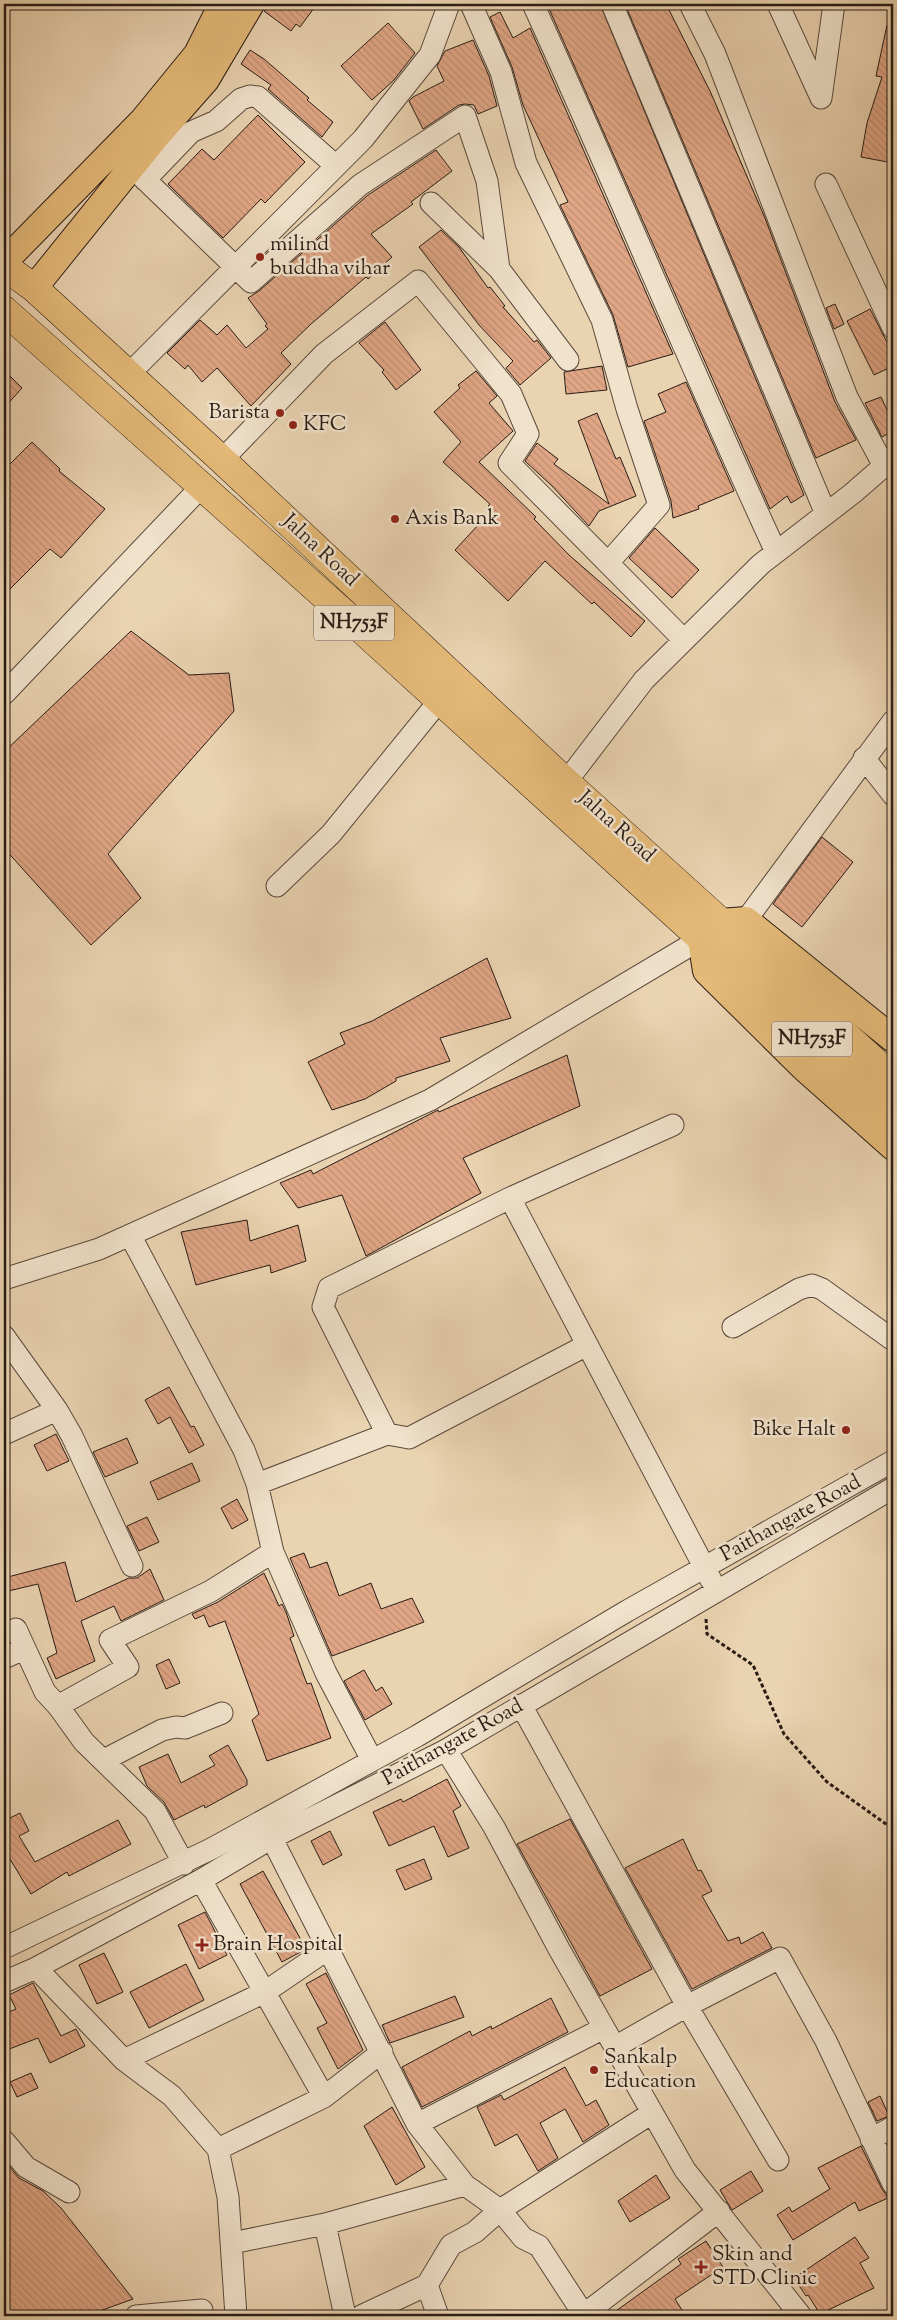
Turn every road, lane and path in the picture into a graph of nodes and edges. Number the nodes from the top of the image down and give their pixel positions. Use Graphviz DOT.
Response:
graph roads {
  1 [pos="222,4"];
  2 [pos="251,4"];
  3 [pos="449,4"];
  4 [pos="471,4"];
  5 [pos="533,4"];
  6 [pos="612,4"];
  7 [pos="690,4"];
  8 [pos="778,4"];
  9 [pos="834,4"];
  10 [pos="336,166"];
  11 [pos="138,174"];
  12 [pos="826,184"];
  13 [pos="430,203"];
  14 [pos="4,262"];
  15 [pos="4,266"];
  16 [pos="234,267"];
  17 [pos="499,269"];
  18 [pos="34,288"];
  19 [pos="4,310"];
  20 [pos="893,328"];
  21 [pos="568,360"];
  22 [pos="127,376"];
  23 [pos="222,460"];
  24 [pos="888,463"];
  25 [pos="202,487"];
  26 [pos="826,514"];
  27 [pos="776,552"];
  28 [pos="608,563"];
  29 [pos="684,640"];
  30 [pos="4,694"];
  31 [pos="439,701"];
  32 [pos="893,721"];
  33 [pos="864,758"];
  34 [pos="566,782"];
  35 [pos="893,795"];
  36 [pos="277,886"];
  37 [pos="723,927"];
  38 [pos="893,1039"];
  39 [pos="893,1078"];
  40 [pos="893,1113"];
  41 [pos="673,1125"];
  42 [pos="893,1147"];
  43 [pos="510,1198"];
  44 [pos="130,1235"];
  45 [pos="4,1279"];
  46 [pos="733,1327"];
  47 [pos="893,1340"];
  48 [pos="587,1345"];
  49 [pos="6,1346"];
  50 [pos="57,1410"];
  51 [pos="4,1434"];
  52 [pos="387,1434"];
  53 [pos="893,1461"];
  54 [pos="257,1484"];
  55 [pos="893,1488"];
  56 [pos="273,1552"];
  57 [pos="132,1566"];
  58 [pos="704,1568"];
  59 [pos="711,1594"];
  60 [pos="16,1629"];
  61 [pos="24,1649"];
  62 [pos="4,1658"];
  63 [pos="522,1705"];
  64 [pos="58,1706"];
  65 [pos="222,1713"];
  66 [pos="446,1750"];
  67 [pos="104,1760"];
  68 [pos="372,1760"];
  69 [pos="266,1829"];
  70 [pos="893,1829"];
  71 [pos="184,1864"];
  72 [pos="201,1880"];
  73 [pos="4,1948"];
  74 [pos="328,1949"];
  75 [pos="36,1968"];
  76 [pos="4,1982"];
  77 [pos="265,1992"];
  78 [pos="686,2006"];
  79 [pos="604,2028"];
  80 [pos="615,2047"];
  81 [pos="382,2052"];
  82 [pos="124,2060"];
  83 [pos="324,2097"];
  84 [pos="652,2113"];
  85 [pos="417,2124"];
  86 [pos="893,2127"];
  87 [pos="871,2139"];
  88 [pos="4,2141"];
  89 [pos="218,2148"];
  90 [pos="778,2160"];
  91 [pos="893,2184"];
  92 [pos="465,2185"];
  93 [pos="69,2192"];
  94 [pos="500,2210"];
  95 [pos="719,2211"];
  96 [pos="325,2224"];
  97 [pos="232,2243"];
  98 [pos="427,2285"];
  99 [pos="583,2315"];
  100 [pos="797,2315"];
  101 [pos="136,2316"];
  102 [pos="202,2316"];
  103 [pos="236,2316"];
  104 [pos="345,2316"];
  105 [pos="361,2316"];
  106 [pos="438,2316"];
  1 -- 14 [label="main road"];
  2 -- 11 [label="main road"];
  3 -- 10 [label="street"];
  4 -- 28 [label="street"];
  5 -- 27 [label="street"];
  6 -- 26 [label="street"];
  7 -- 24 [label="street"];
  8 -- 9 [label="street"];
  10 -- 11 [label="street"];
  10 -- 16 [label="street"];
  11 -- 16 [label="street"];
  11 -- 18 [label="main road"];
  12 -- 20 [label="street"];
  13 -- 17 [label="street"];
  15 -- 18 [label="highway, Jalna Road / NH753F"];
  16 -- 17 [label="street"];
  16 -- 22 [label="street"];
  17 -- 21 [label="street"];
  18 -- 22 [label="highway, Jalna Road / NH753F"];
  19 -- 25 [label="highway, Jalna Road / NH753F"];
  22 -- 23 [label="highway, Jalna Road / NH753F"];
  23 -- 28 [label="street"];
  23 -- 34 [label="highway, Jalna Road / NH753F"];
  24 -- 26 [label="street"];
  25 -- 30 [label="street"];
  25 -- 31 [label="highway, Jalna Road / NH753F"];
  26 -- 27 [label="street"];
  27 -- 29 [label="street"];
  28 -- 29 [label="street"];
  29 -- 34 [label="street"];
  31 -- 36 [label="street"];
  31 -- 37 [label="highway, Jalna Road / NH753F"];
  32 -- 33 [label="street"];
  33 -- 35 [label="street"];
  33 -- 37 [label="street"];
  34 -- 37 [label="highway, Jalna Road / NH753F"];
  37 -- 38 [label="main road"];
  37 -- 39 [label="highway, NH753F"];
  37 -- 40 [label="highway, NH753F"];
  37 -- 42 [label="main road"];
  37 -- 44 [label="street"];
  41 -- 43 [label="street"];
  43 -- 48 [label="street"];
  43 -- 52 [label="street"];
  44 -- 45 [label="street"];
  44 -- 54 [label="street"];
  46 -- 47 [label="street"];
  48 -- 52 [label="street"];
  48 -- 58 [label="street"];
  49 -- 50 [label="street"];
  50 -- 51 [label="street"];
  50 -- 57 [label="street"];
  52 -- 54 [label="street"];
  53 -- 58 [label="street, Paithangate Road"];
  54 -- 56 [label="street"];
  55 -- 59 [label="street, Paithangate Road"];
  56 -- 64 [label="street"];
  56 -- 68 [label="street"];
  58 -- 59 [label="street"];
  58 -- 68 [label="street, Paithangate Road"];
  59 -- 63 [label="street, Paithangate Road"];
  59 -- 70 [label="path"];
  60 -- 61 [label="street"];
  61 -- 62 [label="street"];
  61 -- 64 [label="street"];
  63 -- 66 [label="street, Paithangate Road"];
  63 -- 78 [label="street"];
  64 -- 67 [label="street"];
  65 -- 67 [label="street"];
  66 -- 69 [label="street, Paithangate Road"];
  66 -- 79 [label="street"];
  67 -- 71 [label="street"];
  68 -- 69 [label="street, Paithangate Road"];
  69 -- 71 [label="street, Paithangate Road"];
  69 -- 72 [label="street, Paithangate Road"];
  69 -- 74 [label="street"];
  71 -- 73 [label="street, Paithangate Road"];
  72 -- 75 [label="street, Paithangate Road"];
  72 -- 77 [label="street"];
  74 -- 77 [label="street"];
  74 -- 81 [label="street"];
  75 -- 76 [label="street, Paithangate Road"];
  75 -- 82 [label="street"];
  77 -- 82 [label="street"];
  77 -- 83 [label="street"];
  78 -- 80 [label="street"];
  78 -- 87 [label="street"];
  78 -- 90 [label="street"];
  79 -- 80 [label="street"];
  79 -- 85 [label="street"];
  80 -- 84 [label="street"];
  81 -- 83 [label="street"];
  81 -- 85 [label="street"];
  82 -- 89 [label="street"];
  83 -- 89 [label="street"];
  84 -- 94 [label="street"];
  84 -- 95 [label="street"];
  85 -- 92 [label="street"];
  86 -- 87 [label="street"];
  87 -- 91 [label="street"];
  88 -- 93 [label="street"];
  89 -- 97 [label="street"];
  92 -- 94 [label="street"];
  92 -- 96 [label="street"];
  94 -- 98 [label="street"];
  94 -- 99 [label="street"];
  95 -- 99 [label="street"];
  95 -- 100 [label="street"];
  96 -- 97 [label="street"];
  96 -- 104 [label="street"];
  97 -- 103 [label="street"];
  98 -- 105 [label="street"];
  98 -- 106 [label="street"];
  101 -- 102 [label="street"];
}
